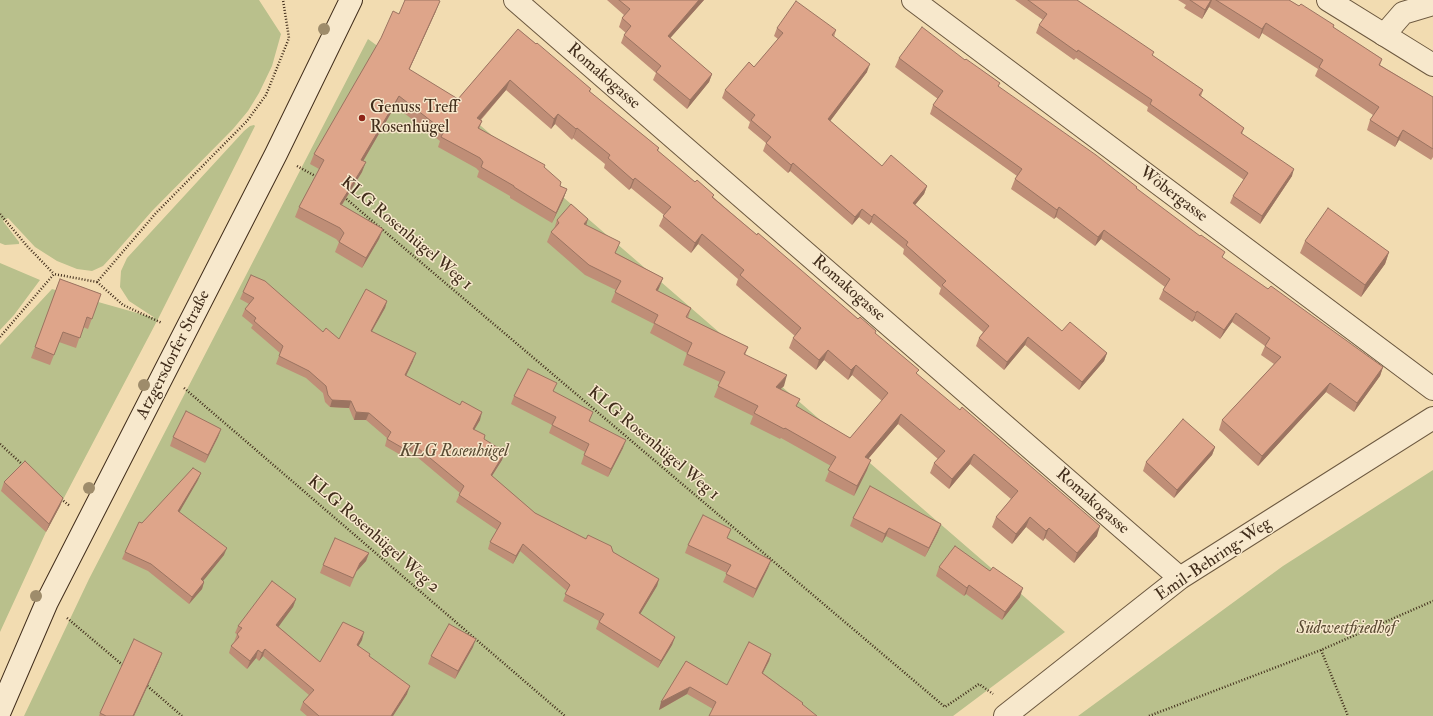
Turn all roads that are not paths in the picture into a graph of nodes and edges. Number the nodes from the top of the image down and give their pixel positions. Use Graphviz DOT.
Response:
graph roads {
  1 [pos="351,0"];
  2 [pos="515,0"];
  3 [pos="913,0"];
  4 [pos="1328,0"];
  5 [pos="1433,4"];
  6 [pos="1384,35"];
  7 [pos="1433,65"];
  8 [pos="1433,389"];
  9 [pos="1433,418"];
  10 [pos="1180,578"];
  11 [pos="0,711"];
  12 [pos="1009,712"];
  1 -- 11 [label="street, Atzgersdorfer Straße"];
  2 -- 10 [label="street, Romakogasse"];
  3 -- 8 [label="street, Wöbergasse"];
  4 -- 6 [label="street"];
  5 -- 6 [label="street"];
  6 -- 7 [label="street"];
  9 -- 10 [label="street, Emil-Behring-Weg"];
  10 -- 12 [label="street, Emil-Behring-Weg"];
}
